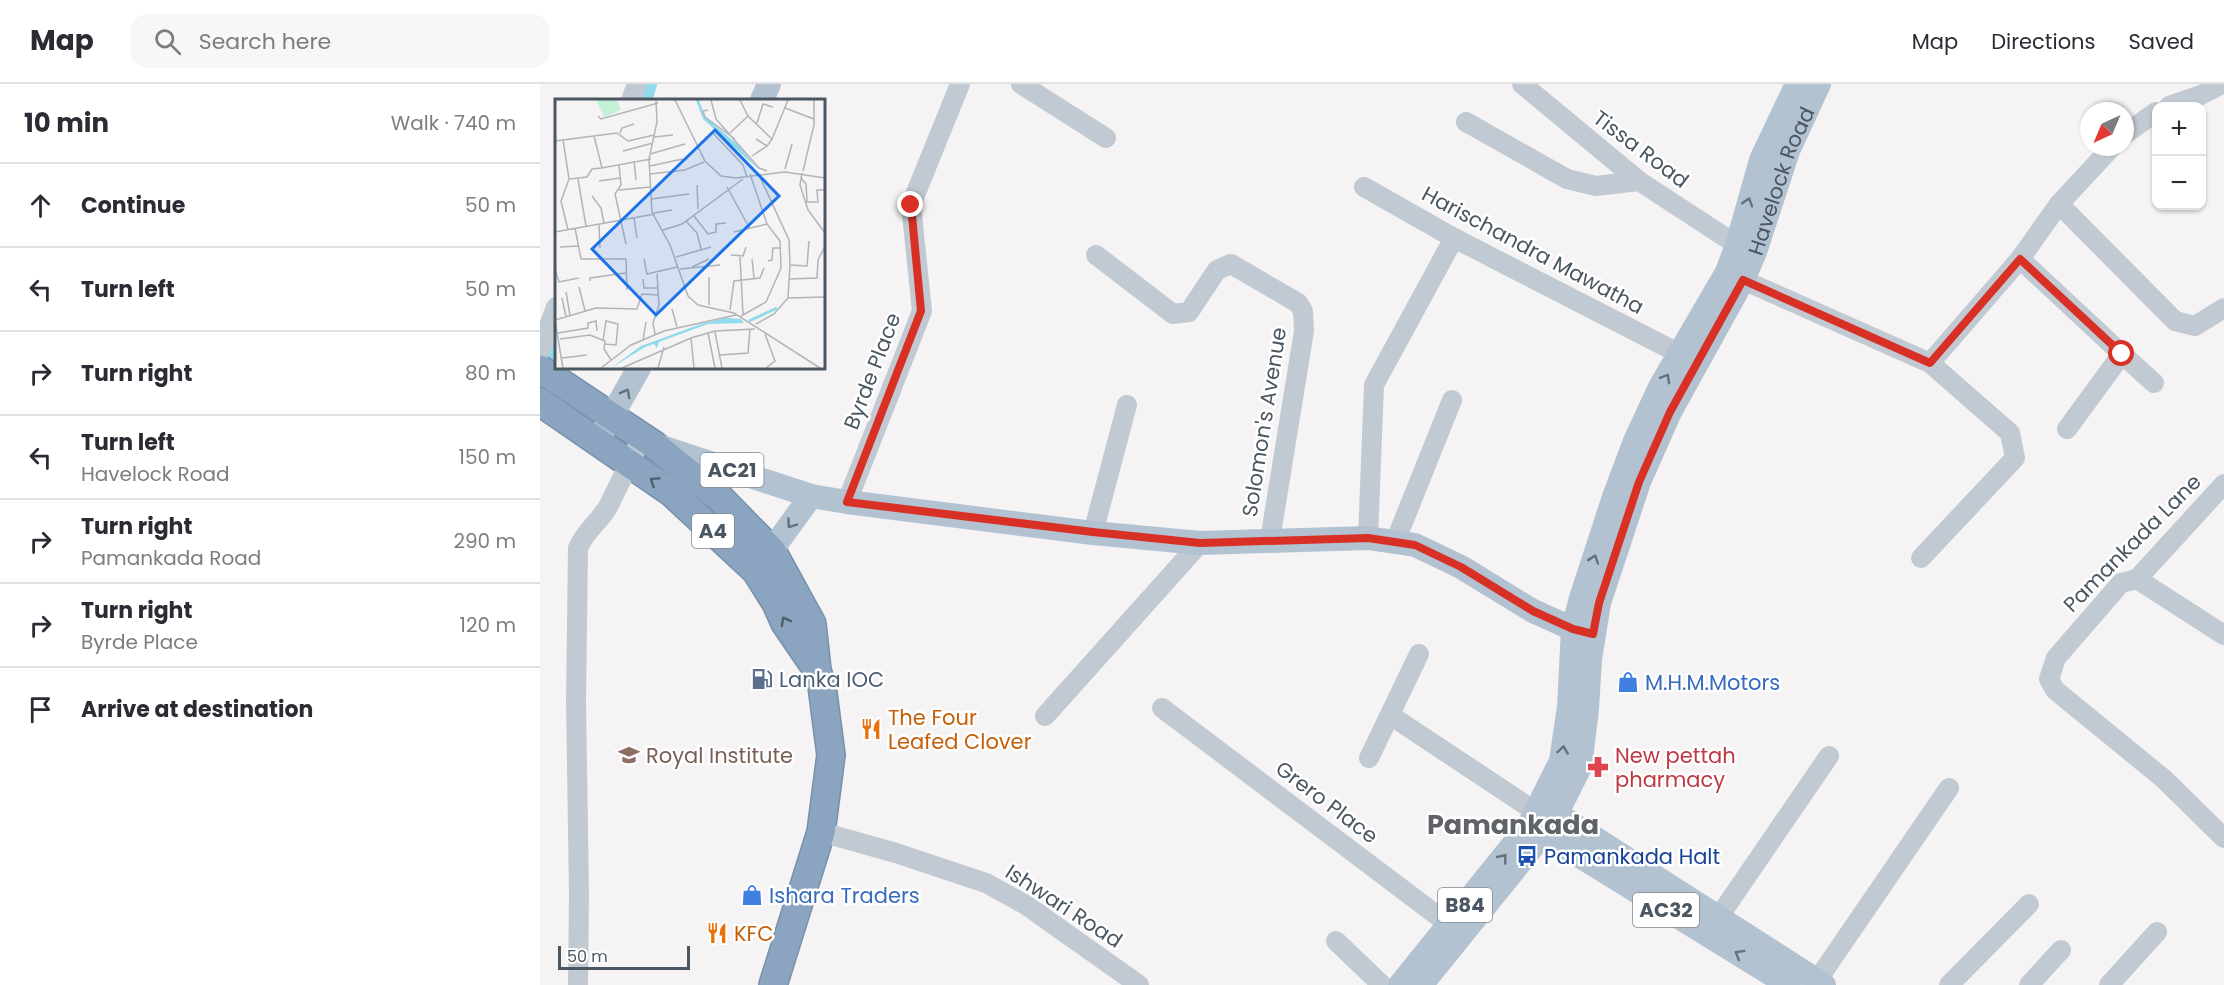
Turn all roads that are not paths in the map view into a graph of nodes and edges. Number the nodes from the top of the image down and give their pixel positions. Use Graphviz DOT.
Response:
graph roads {
  1 [pos="637,84"];
  2 [pos="769,84"];
  3 [pos="960,84"];
  4 [pos="1021,84"];
  5 [pos="1522,84"];
  6 [pos="1797,84"];
  7 [pos="1819,84"];
  8 [pos="2222,84"];
  9 [pos="631,99"];
  10 [pos="762,99"];
  11 [pos="2181,102"];
  12 [pos="2152,115"];
  13 [pos="1466,122"];
  14 [pos="2134,128"];
  15 [pos="1106,138"];
  16 [pos="2104,156"];
  17 [pos="1639,181"];
  18 [pos="1364,187"];
  19 [pos="2059,204"];
  20 [pos="1454,238"];
  21 [pos="1737,245"];
  22 [pos="1096,255"];
  23 [pos="2020,259"];
  24 [pos="1743,280"];
  25 [pos="2224,308"];
  26 [pos="555,310"];
  27 [pos="540,351"];
  28 [pos="1680,354"];
  29 [pos="2122,354"];
  30 [pos="1930,363"];
  31 [pos="540,369"];
  32 [pos="638,369"];
  33 [pos="2154,383"];
  34 [pos="1452,400"];
  35 [pos="540,402"];
  36 [pos="1127,405"];
  37 [pos="612,418"];
  38 [pos="2067,429"];
  39 [pos="596,441"];
  40 [pos="647,441"];
  41 [pos="628,463"];
  42 [pos="2224,484"];
  43 [pos="811,496"];
  44 [pos="847,502"];
  45 [pos="1093,532"];
  46 [pos="1368,538"];
  47 [pos="1270,540"];
  48 [pos="1395,542"];
  49 [pos="1200,543"];
  50 [pos="1921,558"];
  51 [pos="764,561"];
  52 [pos="2137,579"];
  53 [pos="1583,632"];
  54 [pos="2224,635"];
  55 [pos="1419,654"];
  56 [pos="1162,708"];
  57 [pos="1390,715"];
  58 [pos="1045,716"];
  59 [pos="1829,756"];
  60 [pos="1369,758"];
  61 [pos="1949,789"];
  62 [pos="1541,818"];
  63 [pos="821,832"];
  64 [pos="2224,838"];
  65 [pos="2030,904"];
  66 [pos="1718,918"];
  67 [pos="1456,930"];
  68 [pos="2157,932"];
  69 [pos="1336,941"];
  70 [pos="2061,950"];
  71 [pos="1818,984"];
  72 [pos="578,985"];
  73 [pos="773,985"];
  74 [pos="1139,985"];
  75 [pos="1382,985"];
  76 [pos="1400,985"];
  77 [pos="1421,985"];
  78 [pos="1789,985"];
  79 [pos="1949,985"];
  80 [pos="2029,985"];
  81 [pos="2109,985"];
  1 -- 9 [label="street"];
  2 -- 10 [label="main road"];
  3 -- 44 [label="street, Byrde Place"];
  4 -- 15 [label="street"];
  5 -- 17 [label="street, Tissa Road"];
  21 -- 6 [label="main road, Havelock Road / B84, one-way"];
  7 -- 24 [label="main road, Havelock Road / B84"];
  8 -- 11 [label="street"];
  12 -- 14 [label="street"];
  13 -- 17 [label="street"];
  16 -- 19 [label="street"];
  17 -- 21 [label="street, Tissa Road"];
  18 -- 20 [label="street, Harischandra Mawatha"];
  19 -- 23 [label="street"];
  19 -- 25 [label="street"];
  20 -- 28 [label="street, Harischandra Mawatha"];
  20 -- 46 [label="street"];
  21 -- 28 [label="main road, Havelock Road / B84"];
  22 -- 47 [label="street, Solomon's Avenue"];
  23 -- 29 [label="street"];
  23 -- 30 [label="street"];
  24 -- 30 [label="street"];
  24 -- 53 [label="main road, Havelock Road / B84"];
  26 -- 27 [label="street"];
  53 -- 28 [label="main road, Havelock Road / B84, one-way"];
  29 -- 33 [label="street"];
  29 -- 38 [label="street"];
  30 -- 50 [label="street"];
  31 -- 37 [label="highway, A4"];
  37 -- 32 [label="main road, one-way"];
  34 -- 48 [label="street"];
  35 -- 39 [label="highway, A4"];
  36 -- 45 [label="street"];
  37 -- 39 [label="main road"];
  37 -- 40 [label="highway, A4"];
  39 -- 41 [label="highway, A4"];
  40 -- 41 [label="street"];
  40 -- 43 [label="main road, AC21"];
  40 -- 51 [label="highway, A4"];
  51 -- 41 [label="highway, A4, one-way"];
  41 -- 72 [label="street"];
  42 -- 52 [label="street, Pamankada Lane"];
  43 -- 44 [label="main road, AC21"];
  43 -- 51 [label="main road, one-way"];
  44 -- 45 [label="main road, AC21"];
  45 -- 49 [label="main road, AC21"];
  46 -- 47 [label="main road, AC21"];
  46 -- 48 [label="main road, AC21"];
  47 -- 49 [label="main road, AC21"];
  48 -- 53 [label="main road, AC21"];
  49 -- 58 [label="street"];
  51 -- 63 [label="highway, A4"];
  52 -- 54 [label="street"];
  52 -- 64 [label="street, Pamankada Lane"];
  53 -- 62 [label="main road, Havelock Road / B84"];
  55 -- 57 [label="street"];
  56 -- 67 [label="street, Grero Place"];
  57 -- 60 [label="street"];
  57 -- 62 [label="street"];
  59 -- 66 [label="street"];
  61 -- 71 [label="street"];
  62 -- 66 [label="main road, AC32"];
  62 -- 67 [label="main road, Havelock Road / B84"];
  78 -- 62 [label="main road, AC32, one-way"];
  63 -- 73 [label="highway, A4"];
  63 -- 74 [label="street, Ishwari Road"];
  65 -- 79 [label="street"];
  66 -- 71 [label="main road, AC32"];
  67 -- 76 [label="main road, Havelock Road / B84"];
  67 -- 77 [label="main road, Havelock Road / B84"];
  68 -- 81 [label="street"];
  69 -- 75 [label="street"];
  70 -- 80 [label="street"];
}
